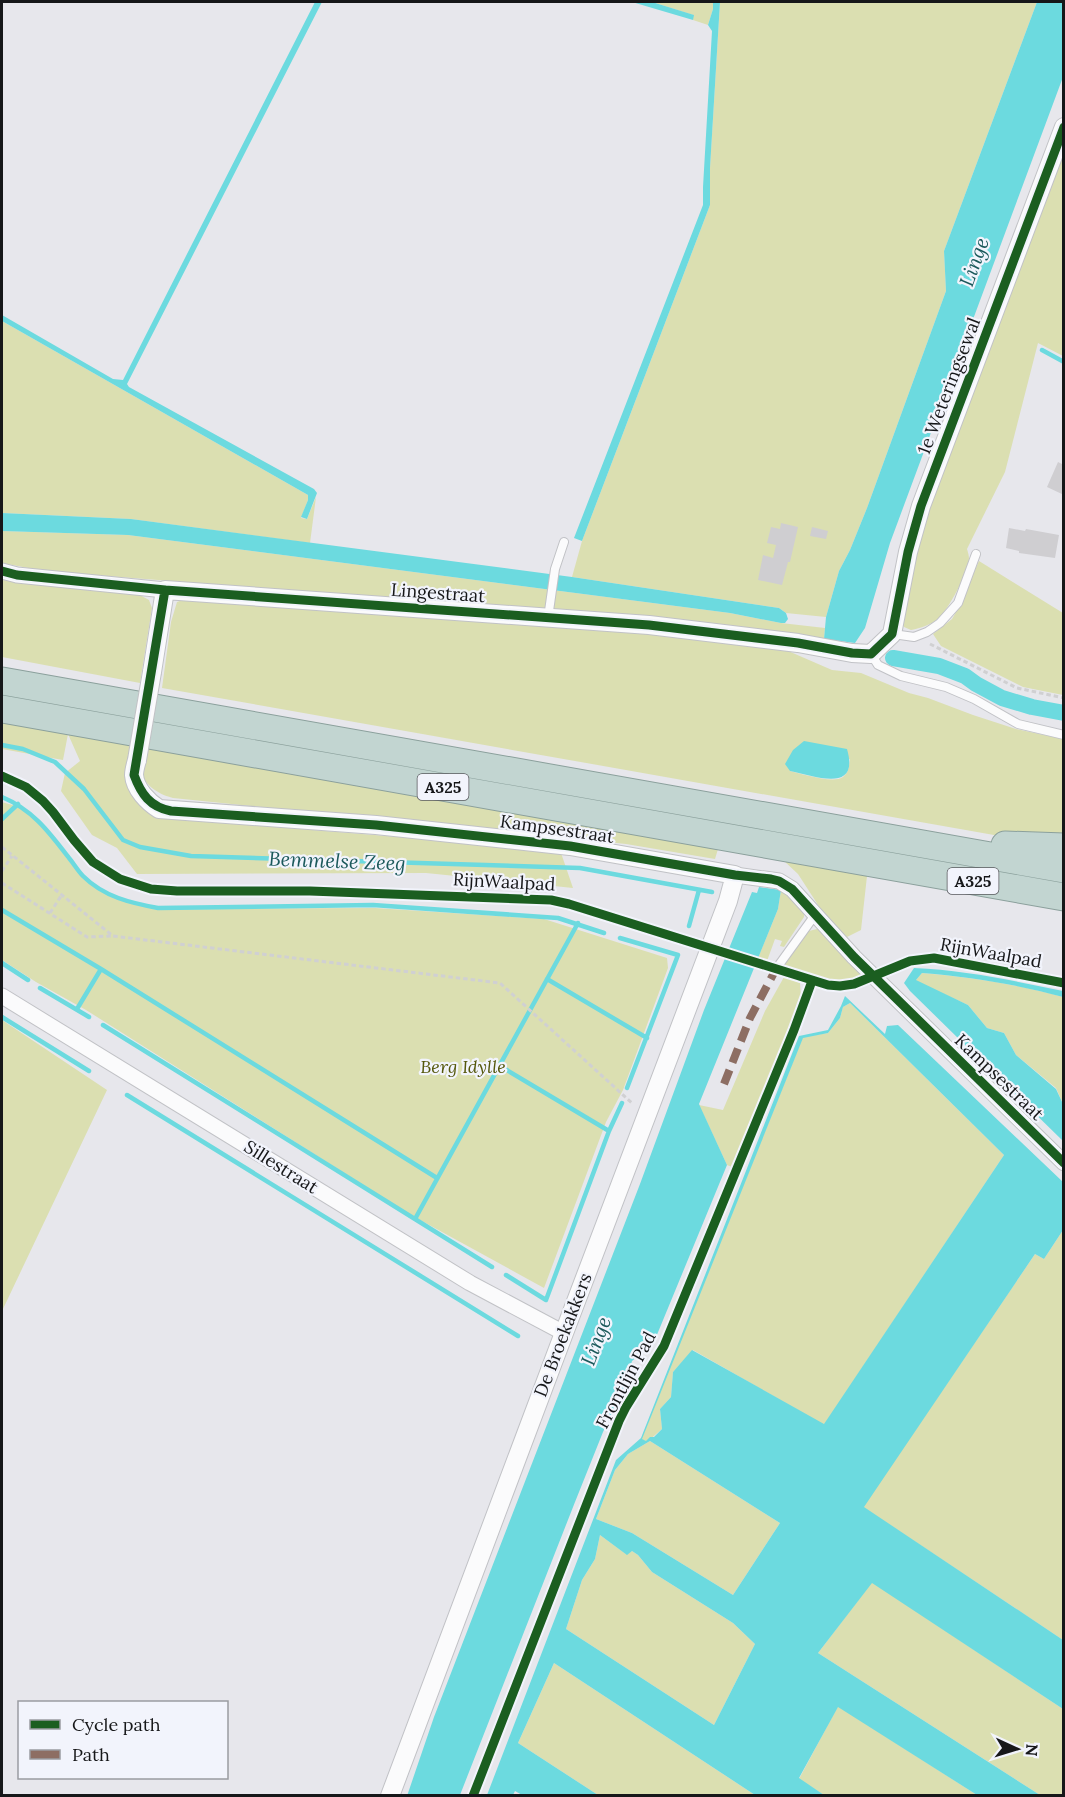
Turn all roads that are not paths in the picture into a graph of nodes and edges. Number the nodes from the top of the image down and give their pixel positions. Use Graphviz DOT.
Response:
graph roads {
  1 [pos="1064,127"];
  2 [pos="564,542"];
  3 [pos="976,554"];
  4 [pos="2,571"];
  5 [pos="165,590"];
  6 [pos="548,618"];
  7 [pos="892,634"];
  8 [pos="871,654"];
  9 [pos="2,681"];
  10 [pos="2,709"];
  11 [pos="1064,735"];
  12 [pos="1064,846"];
  13 [pos="953,849"];
  14 [pos="1064,869"];
  15 [pos="735,875"];
  16 [pos="1064,897"];
  17 [pos="815,915"];
  18 [pos="776,969"];
  19 [pos="2,996"];
  20 [pos="1064,1163"];
  21 [pos="564,1333"];
  22 [pos="390,1796"];
  1 -- 7 [label="street, 1e Weteringsewal"];
  2 -- 6 [label="lane"];
  3 -- 7 [label="lane"];
  4 -- 5 [label="street, Lingestraat"];
  5 -- 6 [label="street, Lingestraat"];
  5 -- 15 [label="street, Kampsestraat, bridge"];
  6 -- 8 [label="street, Lingestraat"];
  7 -- 8 [label="street"];
  8 -- 11 [label="lane"];
  9 -- 13 [label="highway, A325"];
  10 -- 16 [label="highway, A325"];
  12 -- 13 [label="highway"];
  13 -- 14 [label="highway, A325"];
  15 -- 17 [label="street, Kampsestraat"];
  15 -- 21 [label="street, De Broekakkers"];
  17 -- 18 [label="lane"];
  17 -- 20 [label="street, Kampsestraat"];
  19 -- 21 [label="street, Sillestraat"];
  21 -- 22 [label="street, De Broekakkers"];
}
